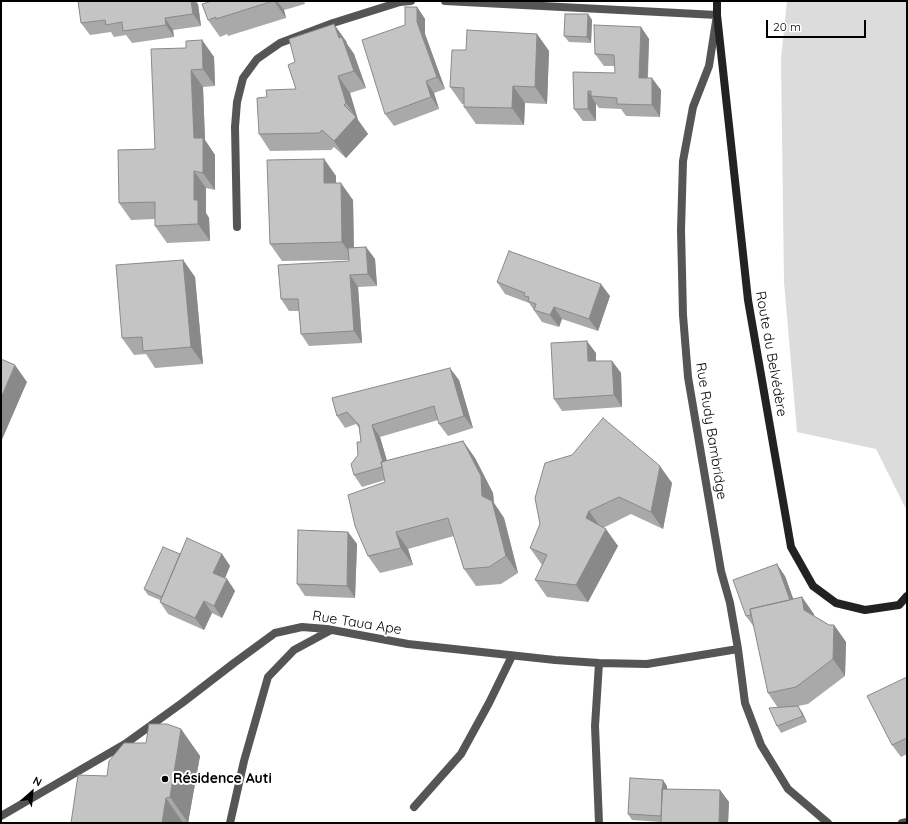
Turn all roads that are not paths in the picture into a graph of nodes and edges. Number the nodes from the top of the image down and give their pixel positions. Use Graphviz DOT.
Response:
graph roads {
  1 [pos="411,1"];
  2 [pos="445,1"];
  3 [pos="717,1"];
  4 [pos="717,15"];
  5 [pos="237,227"];
  6 [pos="907,596"];
  7 [pos="331,630"];
  8 [pos="738,649"];
  9 [pos="512,656"];
  10 [pos="599,663"];
  11 [pos="414,807"];
  12 [pos="1,816"];
  13 [pos="907,822"];
  14 [pos="230,823"];
  15 [pos="599,823"];
  16 [pos="828,823"];
  17 [pos="902,823"];
  1 -- 5 [label="street"];
  2 -- 4 [label="street"];
  3 -- 4 [label="street, Route du Belvédère"];
  4 -- 6 [label="street, Route du Belvédère"];
  4 -- 8 [label="street, Rue Rudy Bambridge"];
  7 -- 9 [label="street, Rue Taua Ape"];
  7 -- 12 [label="street, Rue Taua Ape"];
  7 -- 14 [label="street"];
  8 -- 10 [label="street, Rue Taua Ape"];
  8 -- 16 [label="street, Rue Rudy Bambridge"];
  9 -- 10 [label="street, Rue Taua Ape"];
  9 -- 11 [label="street"];
  10 -- 15 [label="street"];
  13 -- 17 [label="street"];
}
